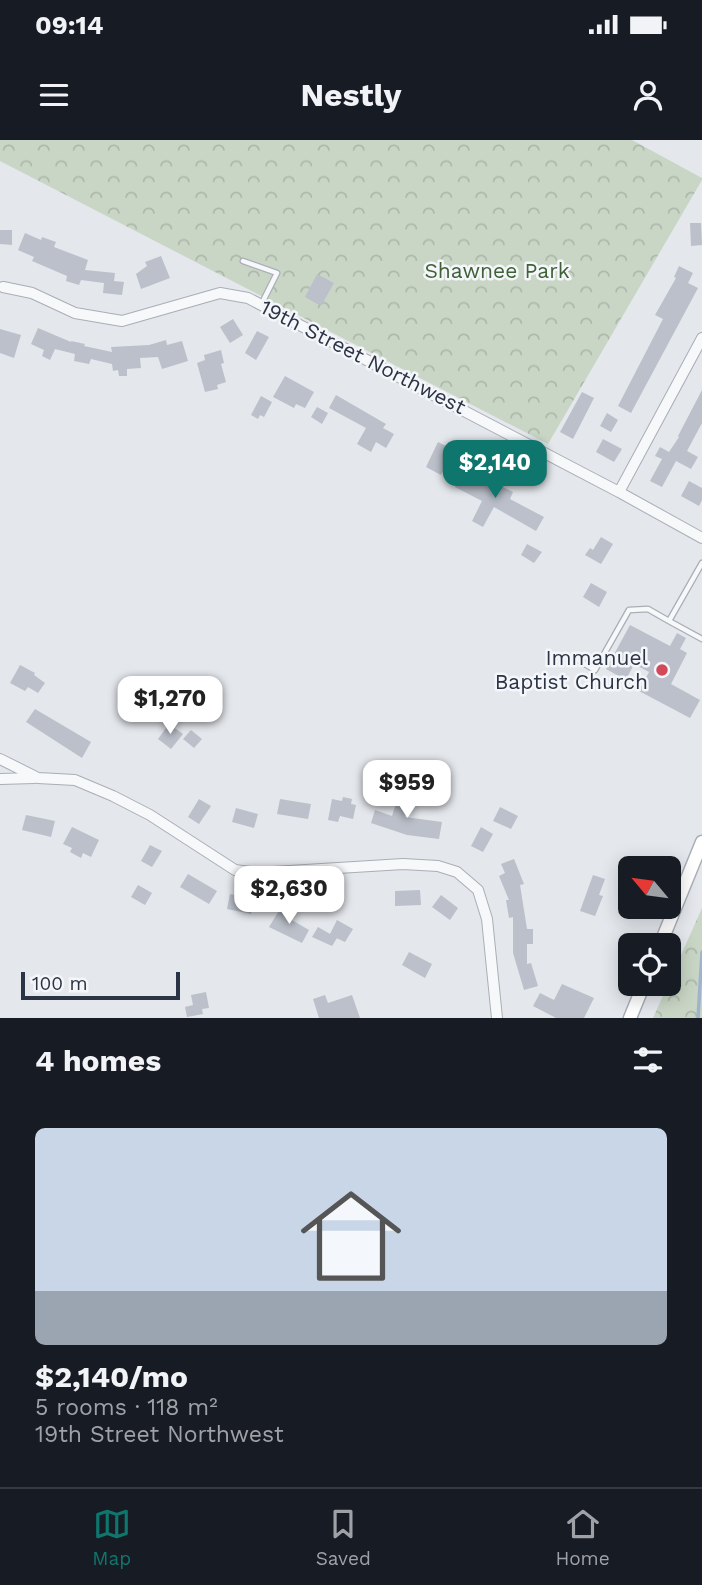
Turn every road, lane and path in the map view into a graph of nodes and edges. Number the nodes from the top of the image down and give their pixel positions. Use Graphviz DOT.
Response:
graph roads {
  1 [pos="243,261"];
  2 [pos="3,287"];
  3 [pos="261,304"];
  4 [pos="702,338"];
  5 [pos="619,492"];
  6 [pos="702,538"];
  7 [pos="702,563"];
  8 [pos="700,571"];
  9 [pos="669,621"];
  10 [pos="702,639"];
  11 [pos="575,658"];
  12 [pos="0,759"];
  13 [pos="38,778"];
  14 [pos="0,779"];
  15 [pos="702,842"];
  16 [pos="665,933"];
  17 [pos="639,996"];
  18 [pos="486,1018"];
  19 [pos="497,1018"];
  20 [pos="630,1018"];
  1 -- 3 [label="lane"];
  2 -- 3 [label="street, 19th Street Northwest"];
  3 -- 5 [label="street, 19th Street Northwest"];
  4 -- 5 [label="street"];
  5 -- 6 [label="street, 19th Street Northwest"];
  7 -- 8 [label="lane"];
  8 -- 9 [label="lane"];
  9 -- 10 [label="lane"];
  9 -- 11 [label="lane"];
  12 -- 13 [label="street"];
  13 -- 14 [label="street"];
  13 -- 19 [label="street"];
  15 -- 16 [label="main road"];
  17 -- 20 [label="main road"];
  18 -- 19 [label="street"];
}
